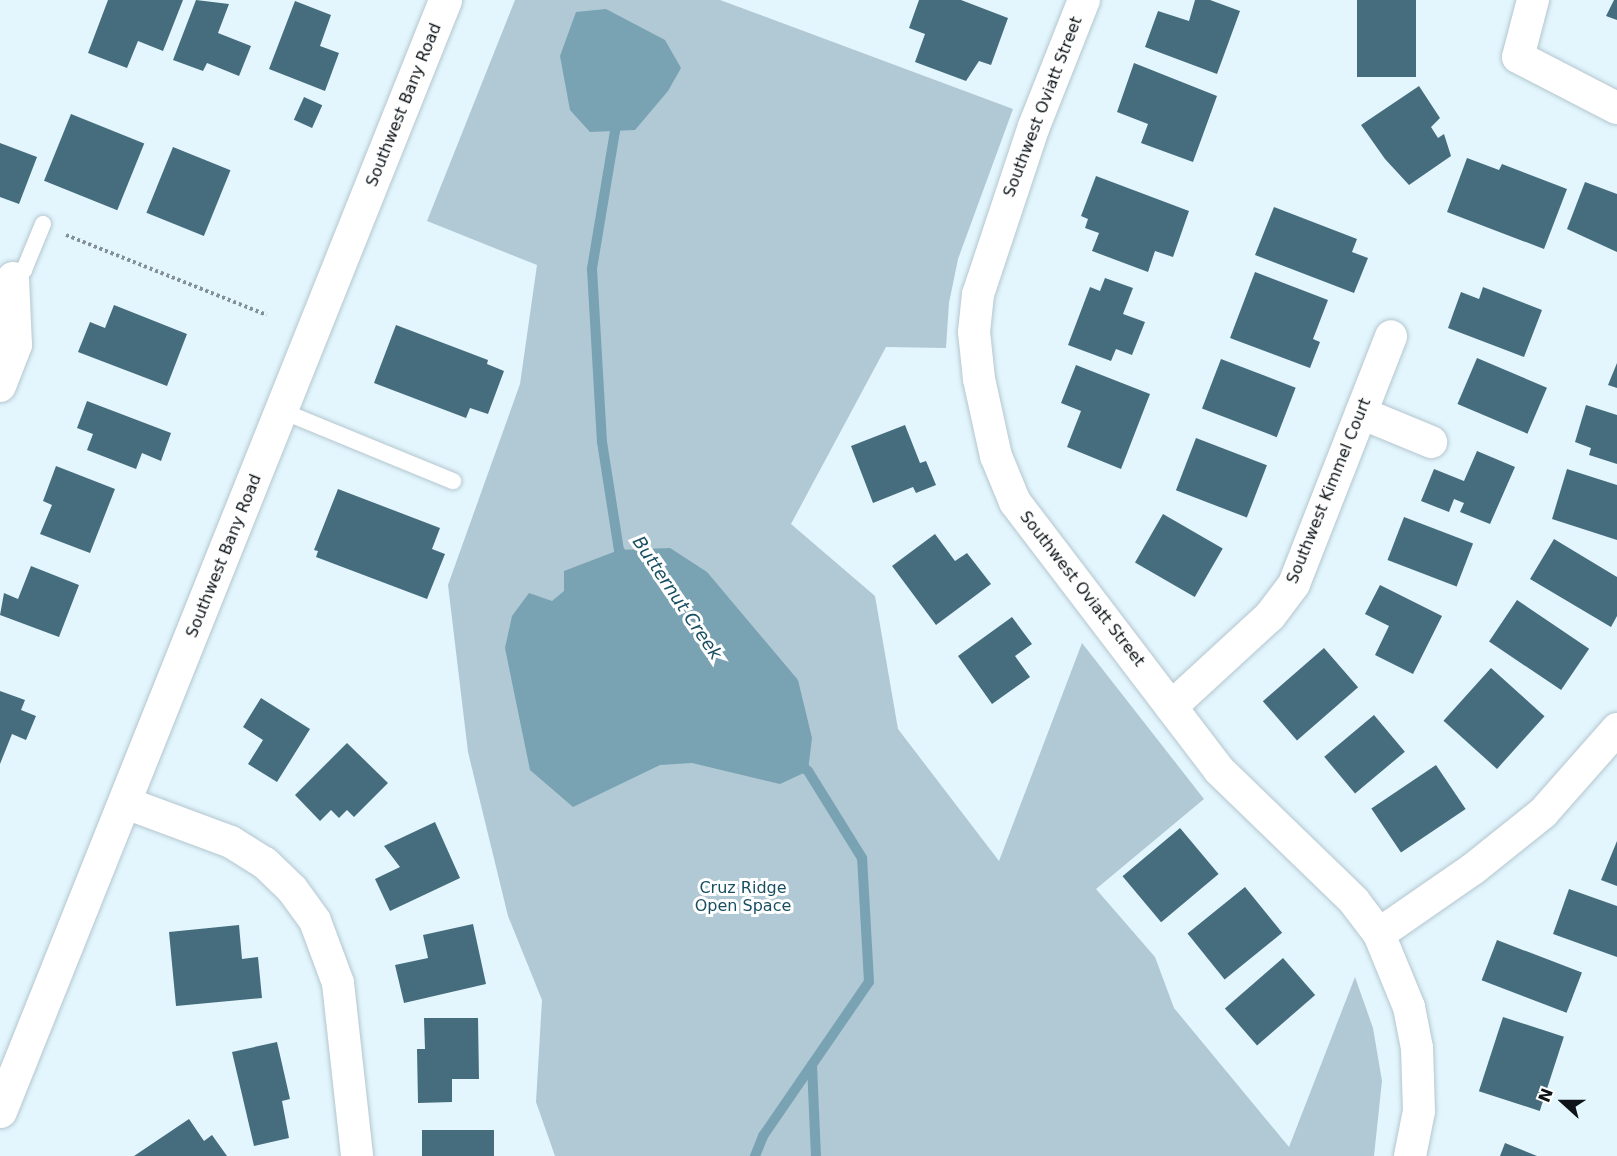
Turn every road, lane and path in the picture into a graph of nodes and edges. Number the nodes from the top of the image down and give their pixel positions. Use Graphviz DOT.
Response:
graph roads {
  1 [pos="445,0"];
  2 [pos="1084,0"];
  3 [pos="1533,0"];
  4 [pos="1617,108"];
  5 [pos="48,227"];
  6 [pos="7,277"];
  7 [pos="267,315"];
  8 [pos="1391,336"];
  9 [pos="0,386"];
  10 [pos="282,411"];
  11 [pos="1361,413"];
  12 [pos="1431,442"];
  13 [pos="453,481"];
  14 [pos="1171,707"];
  15 [pos="1617,729"];
  16 [pos="126,803"];
  17 [pos="1379,933"];
  18 [pos="0,1111"];
  19 [pos="357,1156"];
  20 [pos="1410,1156"];
  1 -- 10 [label="street, Southwest Bany Road"];
  2 -- 14 [label="street, Southwest Oviatt Street"];
  3 -- 4 [label="street"];
  5 -- 6 [label="lane"];
  5 -- 7 [label="path"];
  6 -- 9 [label="street"];
  8 -- 11 [label="street, Southwest Kimmel Court"];
  10 -- 13 [label="lane"];
  10 -- 16 [label="street, Southwest Bany Road"];
  11 -- 12 [label="street"];
  11 -- 14 [label="street, Southwest Kimmel Court"];
  14 -- 17 [label="street, Southwest Oviatt Street"];
  15 -- 17 [label="street"];
  16 -- 18 [label="street, Southwest Bany Road"];
  16 -- 19 [label="street"];
  17 -- 20 [label="street, Southwest Oviatt Street"];
}
